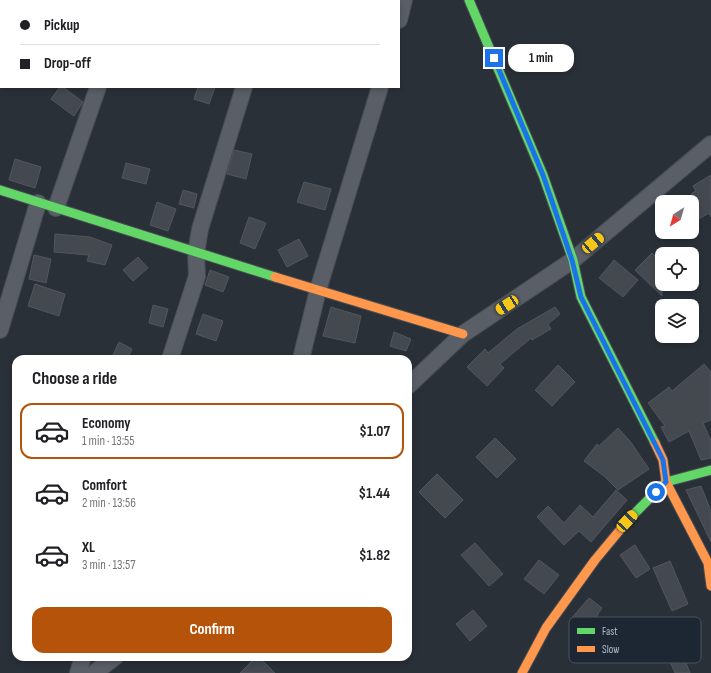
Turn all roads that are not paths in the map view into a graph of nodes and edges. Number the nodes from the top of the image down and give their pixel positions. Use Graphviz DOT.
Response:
graph roads {
  1 [pos="404,0"];
  2 [pos="469,0"];
  3 [pos="400,16"];
  4 [pos="98,88"];
  5 [pos="244,88"];
  6 [pos="380,88"];
  7 [pos="711,144"];
  8 [pos="0,190"];
  9 [pos="38,203"];
  10 [pos="56,208"];
  11 [pos="196,253"];
  12 [pos="572,260"];
  13 [pos="318,290"];
  14 [pos="0,330"];
  15 [pos="463,334"];
  16 [pos="171,355"];
  17 [pos="302,355"];
  18 [pos="412,382"];
  19 [pos="711,470"];
  20 [pos="666,482"];
  21 [pos="711,586"];
  22 [pos="82,661"];
  23 [pos="110,661"];
  24 [pos="78,673"];
  25 [pos="94,673"];
  26 [pos="522,673"];
  1 -- 3 [label="street"];
  2 -- 12 [label="street"];
  4 -- 10 [label="street"];
  5 -- 11 [label="street"];
  6 -- 13 [label="street"];
  7 -- 12 [label="street"];
  8 -- 9 [label="street"];
  9 -- 10 [label="street"];
  9 -- 14 [label="street"];
  10 -- 11 [label="street"];
  11 -- 13 [label="street"];
  11 -- 16 [label="street"];
  12 -- 15 [label="street"];
  12 -- 20 [label="street"];
  13 -- 15 [label="street"];
  13 -- 17 [label="street"];
  15 -- 18 [label="street"];
  19 -- 20 [label="street"];
  20 -- 21 [label="street"];
  20 -- 26 [label="street"];
  22 -- 24 [label="street"];
  23 -- 25 [label="street"];
}
